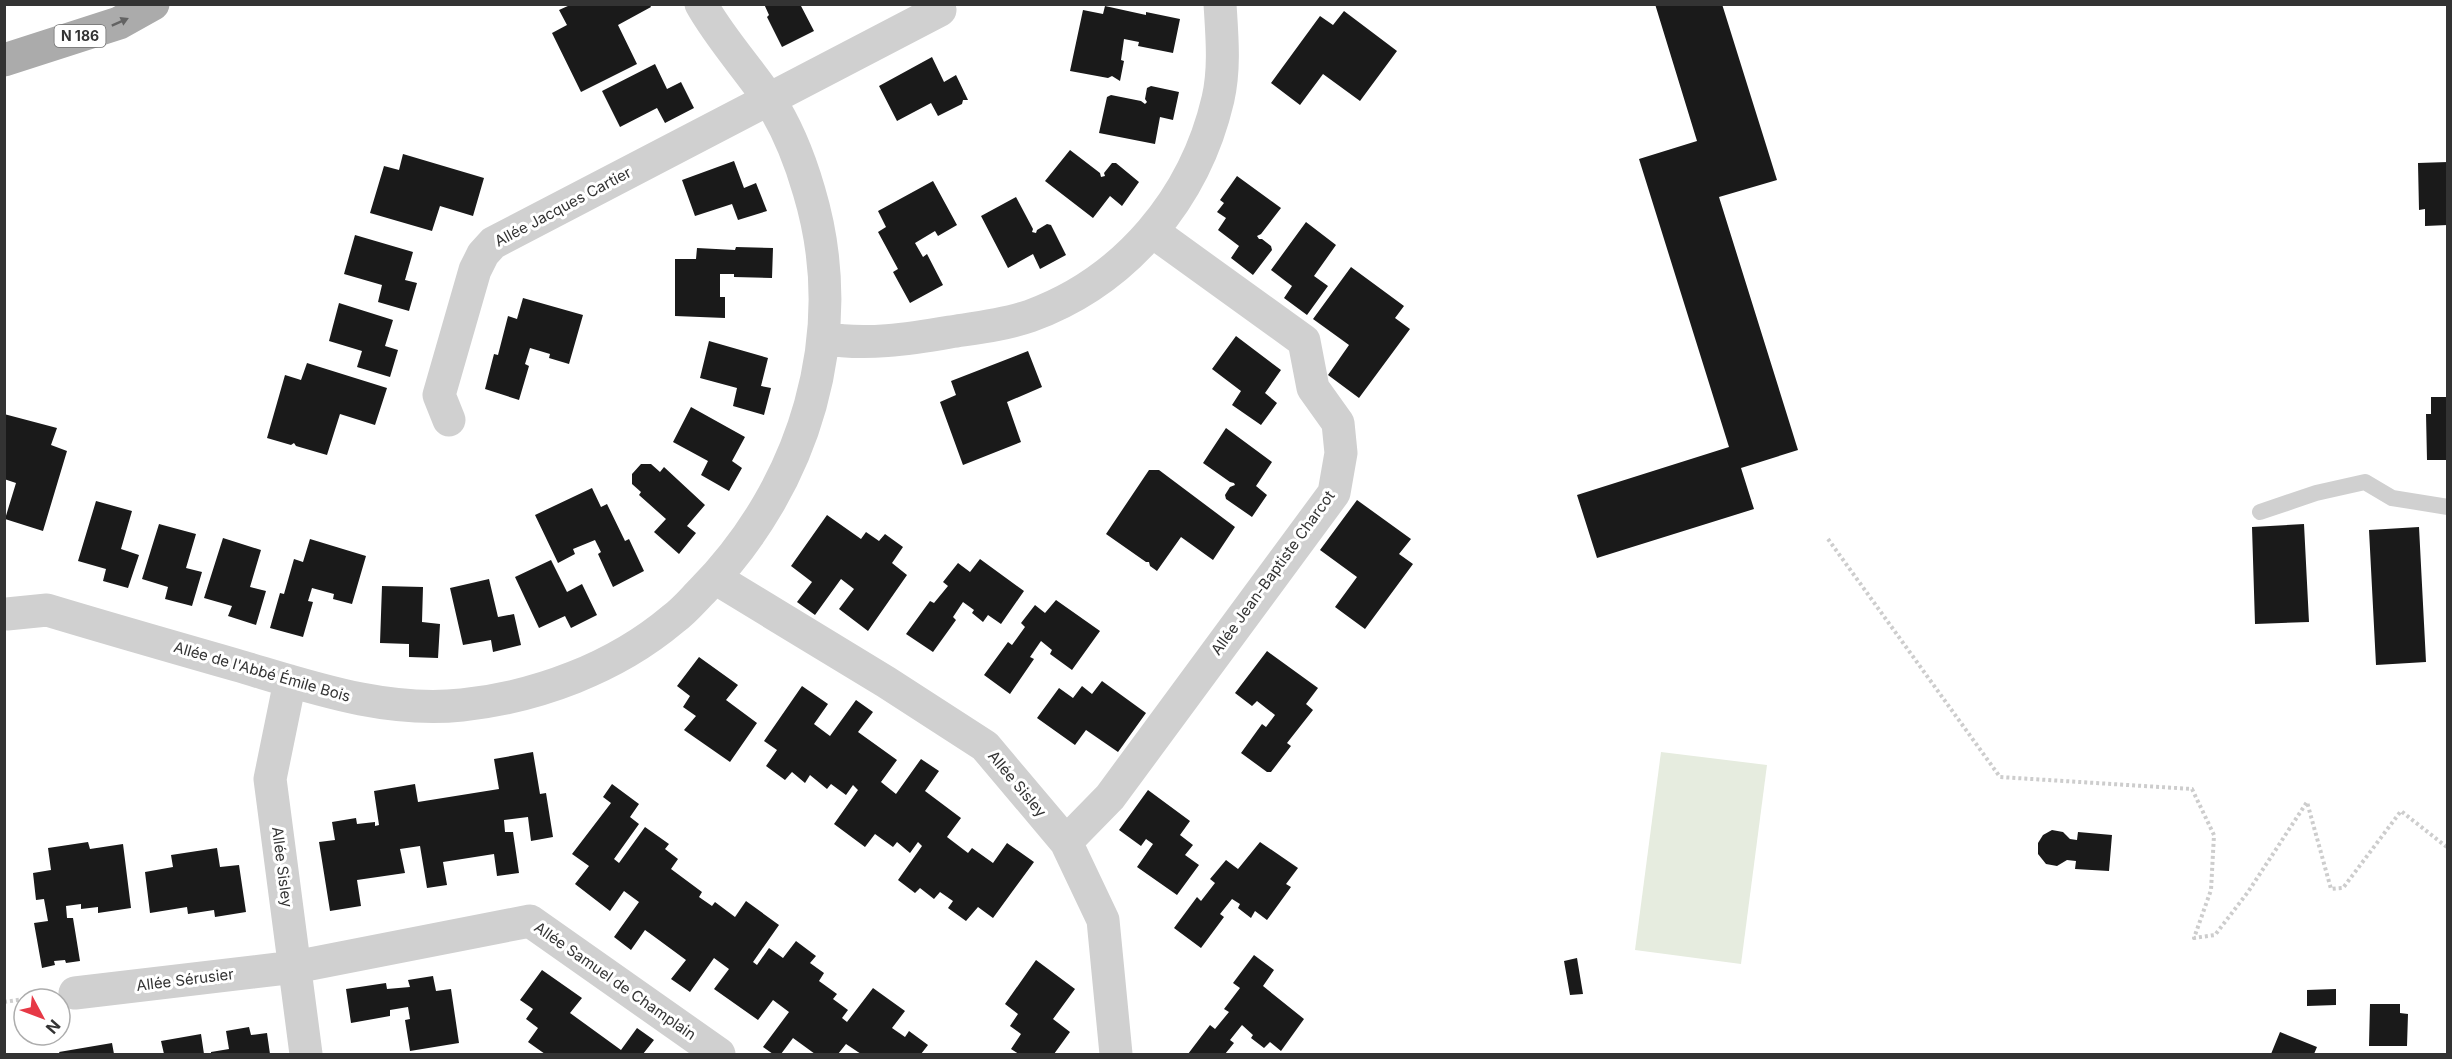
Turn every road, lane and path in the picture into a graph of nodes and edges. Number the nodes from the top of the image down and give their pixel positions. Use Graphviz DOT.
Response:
graph roads {
  1 [pos="153,4"];
  2 [pos="700,4"];
  3 [pos="1220,4"];
  4 [pos="940,10"];
  5 [pos="4,60"];
  6 [pos="770,100"];
  7 [pos="1153,232"];
  8 [pos="824,338"];
  9 [pos="449,420"];
  10 [pos="2448,507"];
  11 [pos="2260,512"];
  12 [pos="1828,539"];
  13 [pos="715,578"];
  14 [pos="6,609"];
  15 [pos="290,681"];
  16 [pos="1066,842"];
  17 [pos="2448,849"];
  18 [pos="295,967"];
  19 [pos="75,993"];
  20 [pos="306,1054"];
  21 [pos="720,1054"];
  22 [pos="1116,1054"];
  5 -- 1 [label="main road, N 186, one-way"];
  2 -- 6 [label="street, Allée de l'Abbé Émile Bois"];
  3 -- 7 [label="street"];
  4 -- 6 [label="street, Allée Jacques Cartier"];
  6 -- 8 [label="street, Allée de l'Abbé Émile Bois"];
  6 -- 9 [label="street, Allée Jacques Cartier"];
  7 -- 8 [label="street"];
  7 -- 16 [label="street, Allée Jean-Baptiste Charcot"];
  8 -- 13 [label="street, Allée de l'Abbé Émile Bois"];
  10 -- 11 [label="lane"];
  12 -- 17 [label="path"];
  13 -- 15 [label="street, Allée de l'Abbé Émile Bois"];
  13 -- 16 [label="street, Allée Sisley"];
  14 -- 15 [label="street, Allée de l'Abbé Émile Bois"];
  15 -- 18 [label="street, Allée Sisley"];
  16 -- 22 [label="street, Allée Sisley"];
  18 -- 19 [label="street, Allée Sérusier"];
  18 -- 20 [label="street, Allée Sisley"];
  18 -- 21 [label="street, Allée Samuel de Champlain"];
}
